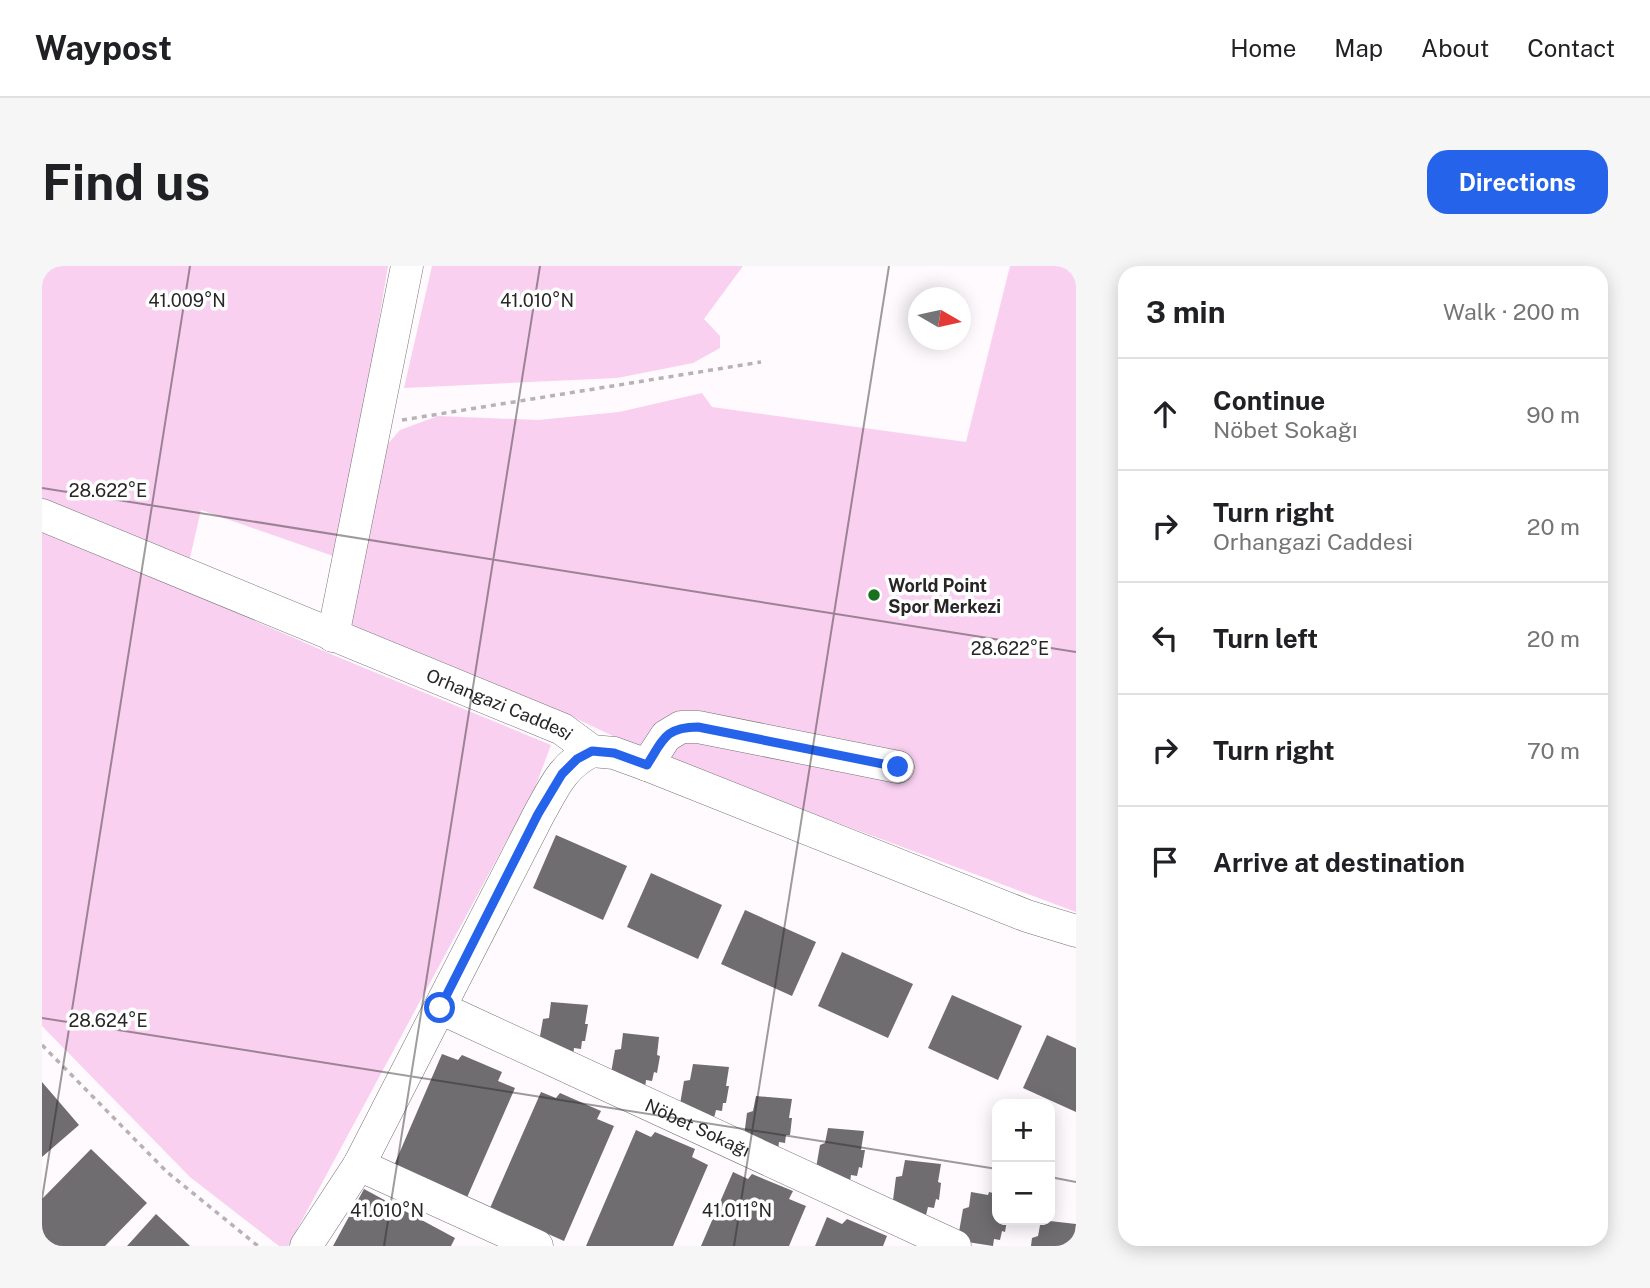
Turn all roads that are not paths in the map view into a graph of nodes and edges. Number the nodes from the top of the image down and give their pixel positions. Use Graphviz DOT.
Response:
graph roads {
  1 [pos="407,266"];
  2 [pos="42,515"];
  3 [pos="333,636"];
  4 [pos="592,751"];
  5 [pos="647,765"];
  6 [pos="898,767"];
  7 [pos="1076,931"];
  8 [pos="440,1008"];
  9 [pos="359,1165"];
  10 [pos="306,1246"];
  11 [pos="537,1246"];
  12 [pos="955,1246"];
  1 -- 3 [label="street"];
  2 -- 3 [label="street, Orhangazi Caddesi"];
  3 -- 4 [label="street, Orhangazi Caddesi"];
  4 -- 5 [label="street, Orhangazi Caddesi"];
  4 -- 8 [label="street"];
  5 -- 6 [label="street"];
  5 -- 7 [label="street, Orhangazi Caddesi"];
  8 -- 9 [label="street"];
  8 -- 12 [label="street, Nöbet Sokağı"];
  9 -- 10 [label="street"];
  9 -- 11 [label="street"];
}
